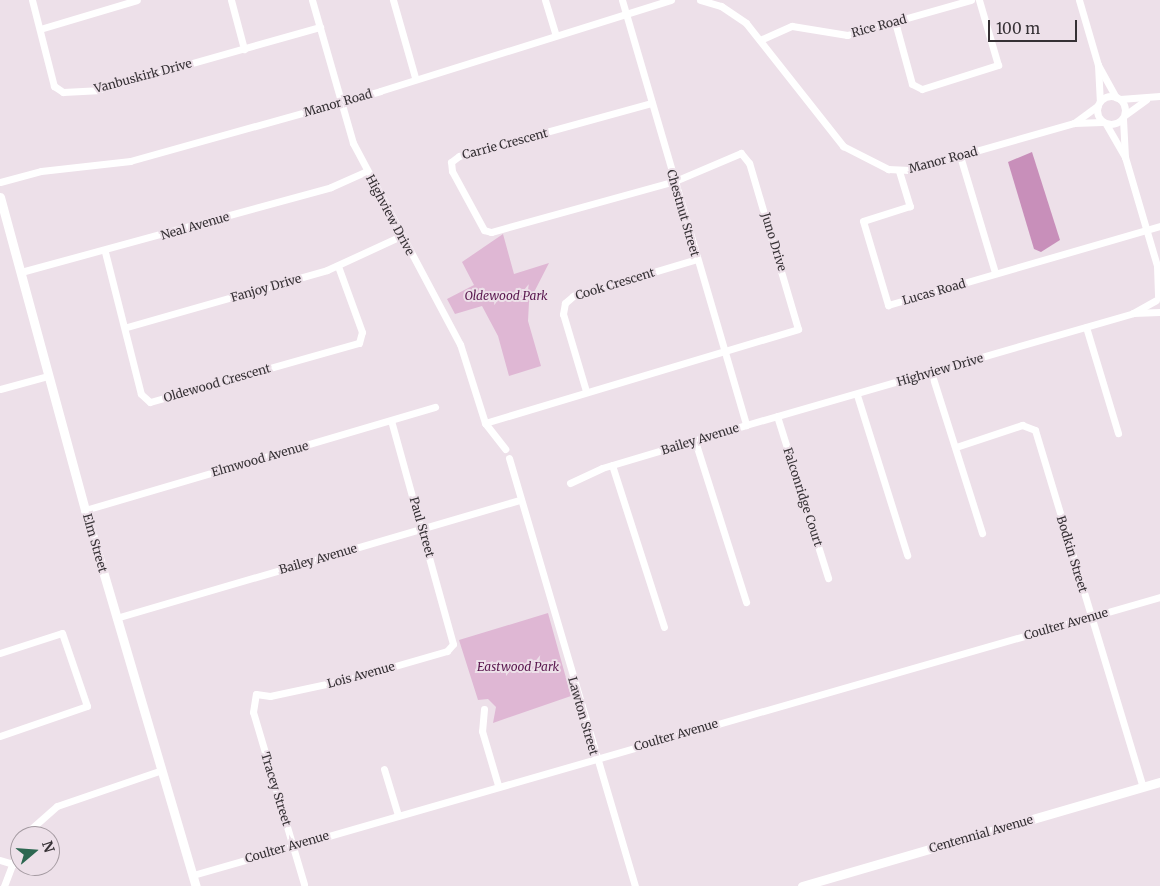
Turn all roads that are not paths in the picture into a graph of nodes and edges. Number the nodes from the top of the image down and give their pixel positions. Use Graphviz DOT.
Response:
graph roads {
  1 [pos="32,0"];
  2 [pos="137,0"];
  3 [pos="231,0"];
  4 [pos="312,0"];
  5 [pos="393,0"];
  6 [pos="545,0"];
  7 [pos="622,0"];
  8 [pos="671,0"];
  9 [pos="700,0"];
  10 [pos="971,0"];
  11 [pos="979,0"];
  12 [pos="1079,0"];
  13 [pos="626,13"];
  14 [pos="895,22"];
  15 [pos="320,27"];
  16 [pos="40,29"];
  17 [pos="555,33"];
  18 [pos="760,40"];
  19 [pos="244,49"];
  20 [pos="1098,65"];
  21 [pos="415,76"];
  22 [pos="1160,96"];
  23 [pos="1118,98"];
  24 [pos="1146,100"];
  25 [pos="341,102"];
  26 [pos="652,103"];
  27 [pos="1099,103"];
  28 [pos="1124,117"];
  29 [pos="1074,123"];
  30 [pos="1104,123"];
  31 [pos="960,156"];
  32 [pos="1125,157"];
  33 [pos="367,171"];
  34 [pos="899,171"];
  35 [pos="675,181"];
  36 [pos="0,182"];
  37 [pos="0,197"];
  38 [pos="1160,226"];
  39 [pos="1146,230"];
  40 [pos="401,236"];
  41 [pos="105,252"];
  42 [pos="697,259"];
  43 [pos="338,266"];
  44 [pos="1158,268"];
  45 [pos="21,272"];
  46 [pos="995,273"];
  47 [pos="1158,297"];
  48 [pos="1160,312"];
  49 [pos="1133,313"];
  50 [pos="127,327"];
  51 [pos="1086,327"];
  52 [pos="724,352"];
  53 [pos="931,372"];
  54 [pos="48,376"];
  55 [pos="0,389"];
  56 [pos="586,391"];
  57 [pos="857,394"];
  58 [pos="435,407"];
  59 [pos="777,416"];
  60 [pos="391,420"];
  61 [pos="485,423"];
  62 [pos="746,425"];
  63 [pos="1118,433"];
  64 [pos="695,441"];
  65 [pos="956,447"];
  66 [pos="505,450"];
  67 [pos="509,458"];
  68 [pos="612,465"];
  69 [pos="570,483"];
  70 [pos="519,500"];
  71 [pos="85,510"];
  72 [pos="423,528"];
  73 [pos="982,533"];
  74 [pos="907,554"];
  75 [pos="828,578"];
  76 [pos="1160,598"];
  77 [pos="746,602"];
  78 [pos="1091,617"];
  79 [pos="116,618"];
  80 [pos="664,627"];
  81 [pos="454,634"];
  82 [pos="0,653"];
  83 [pos="256,694"];
  84 [pos="484,710"];
  85 [pos="0,736"];
  86 [pos="595,758"];
  87 [pos="384,769"];
  88 [pos="162,770"];
  89 [pos="1160,782"];
  90 [pos="498,785"];
  91 [pos="1143,787"];
  92 [pos="398,815"];
  93 [pos="35,826"];
  94 [pos="293,846"];
  95 [pos="10,871"];
  96 [pos="193,874"];
  97 [pos="304,884"];
  98 [pos="4,886"];
  99 [pos="196,886"];
  100 [pos="635,886"];
  101 [pos="802,886"];
  1 -- 16 [label="street, Vanbuskirk Drive"];
  2 -- 16 [label="street"];
  3 -- 19 [label="street"];
  4 -- 15 [label="street, Highview Drive"];
  5 -- 21 [label="street"];
  6 -- 17 [label="street"];
  7 -- 13 [label="street, Chestnut Street"];
  8 -- 13 [label="street, Manor Road"];
  9 -- 18 [label="street, Manor Road"];
  10 -- 14 [label="street, Rice Road"];
  11 -- 14 [label="street"];
  12 -- 20 [label="street"];
  13 -- 17 [label="street, Manor Road"];
  13 -- 26 [label="street, Chestnut Street"];
  14 -- 18 [label="street, Rice Road"];
  15 -- 19 [label="street, Vanbuskirk Drive"];
  15 -- 25 [label="street, Highview Drive"];
  16 -- 19 [label="street, Vanbuskirk Drive"];
  17 -- 21 [label="street, Manor Road"];
  18 -- 34 [label="street, Manor Road"];
  20 -- 23 [label="street"];
  20 -- 27 [label="street"];
  21 -- 25 [label="street, Manor Road"];
  22 -- 24 [label="street"];
  23 -- 24 [label="street"];
  23 -- 27 [label="street"];
  23 -- 28 [label="street"];
  24 -- 28 [label="street"];
  25 -- 33 [label="street, Highview Drive"];
  25 -- 36 [label="street, Manor Road"];
  26 -- 35 [label="street, Chestnut Street"];
  26 -- 35 [label="street, Carrie Crescent"];
  27 -- 29 [label="street"];
  27 -- 30 [label="street"];
  28 -- 30 [label="street, Manor Road"];
  28 -- 32 [label="street"];
  29 -- 30 [label="street, Manor Road"];
  29 -- 31 [label="street, Manor Road"];
  30 -- 32 [label="street"];
  31 -- 34 [label="street, Manor Road"];
  31 -- 46 [label="street"];
  32 -- 39 [label="street"];
  33 -- 40 [label="street, Highview Drive"];
  33 -- 41 [label="street, Neal Avenue"];
  34 -- 46 [label="street, Lucas Road"];
  35 -- 42 [label="street, Chestnut Street"];
  35 -- 52 [label="street, Juno Drive"];
  37 -- 45 [label="main road, Elm Street"];
  38 -- 39 [label="street, Lucas Road"];
  39 -- 44 [label="street"];
  39 -- 46 [label="street, Lucas Road"];
  40 -- 43 [label="street, Fanjoy Drive"];
  40 -- 61 [label="street, Highview Drive"];
  41 -- 45 [label="street, Neal Avenue"];
  41 -- 50 [label="street, Oldewood Crescent"];
  42 -- 52 [label="street, Chestnut Street"];
  42 -- 56 [label="street, Cook Crescent"];
  43 -- 50 [label="street, Fanjoy Drive"];
  43 -- 50 [label="street, Oldewood Crescent"];
  44 -- 47 [label="street"];
  45 -- 54 [label="main road, Elm Street"];
  47 -- 48 [label="street"];
  47 -- 49 [label="street, Highview Drive"];
  48 -- 49 [label="street, Highview Drive"];
  49 -- 51 [label="street, Highview Drive"];
  51 -- 53 [label="street, Highview Drive"];
  51 -- 63 [label="street"];
  52 -- 56 [label="street"];
  52 -- 62 [label="street, Chestnut Street"];
  53 -- 57 [label="street, Highview Drive"];
  53 -- 65 [label="street"];
  54 -- 55 [label="street"];
  54 -- 71 [label="main road, Elm Street"];
  56 -- 61 [label="street"];
  57 -- 59 [label="street, Highview Drive"];
  57 -- 74 [label="street"];
  58 -- 60 [label="street, Elmwood Avenue"];
  59 -- 62 [label="street, Highview Drive"];
  59 -- 75 [label="street, Falconridge Court"];
  60 -- 71 [label="street, Elmwood Avenue"];
  60 -- 72 [label="street, Paul Street"];
  61 -- 66 [label="street, Highview Drive"];
  62 -- 64 [label="street, Bailey Avenue"];
  64 -- 68 [label="street, Bailey Avenue"];
  64 -- 77 [label="street"];
  65 -- 73 [label="street"];
  65 -- 78 [label="street, Bodkin Street"];
  67 -- 70 [label="street, Lawton Street"];
  68 -- 69 [label="street, Bailey Avenue"];
  68 -- 80 [label="street"];
  70 -- 72 [label="street, Bailey Avenue"];
  70 -- 86 [label="street, Lawton Street"];
  71 -- 79 [label="main road, Elm Street"];
  72 -- 79 [label="street, Bailey Avenue"];
  72 -- 81 [label="street, Paul Street"];
  76 -- 78 [label="street, Coulter Avenue"];
  78 -- 86 [label="street, Coulter Avenue"];
  78 -- 91 [label="street, Bodkin Street"];
  79 -- 88 [label="main road, Elm Street"];
  81 -- 83 [label="street, Lois Avenue"];
  82 -- 85 [label="street"];
  83 -- 94 [label="street, Tracey Street"];
  84 -- 90 [label="street"];
  86 -- 90 [label="street, Coulter Avenue"];
  86 -- 100 [label="street, Lawton Street"];
  87 -- 92 [label="street"];
  88 -- 93 [label="street"];
  88 -- 96 [label="main road, Elm Street"];
  89 -- 91 [label="main road, Centennial Avenue"];
  90 -- 92 [label="street, Coulter Avenue"];
  91 -- 101 [label="main road, Centennial Avenue"];
  92 -- 94 [label="street, Coulter Avenue"];
  94 -- 96 [label="street, Coulter Avenue"];
  94 -- 97 [label="street, Tracey Street"];
  95 -- 98 [label="street"];
  96 -- 99 [label="main road, Elm Street"];
}
